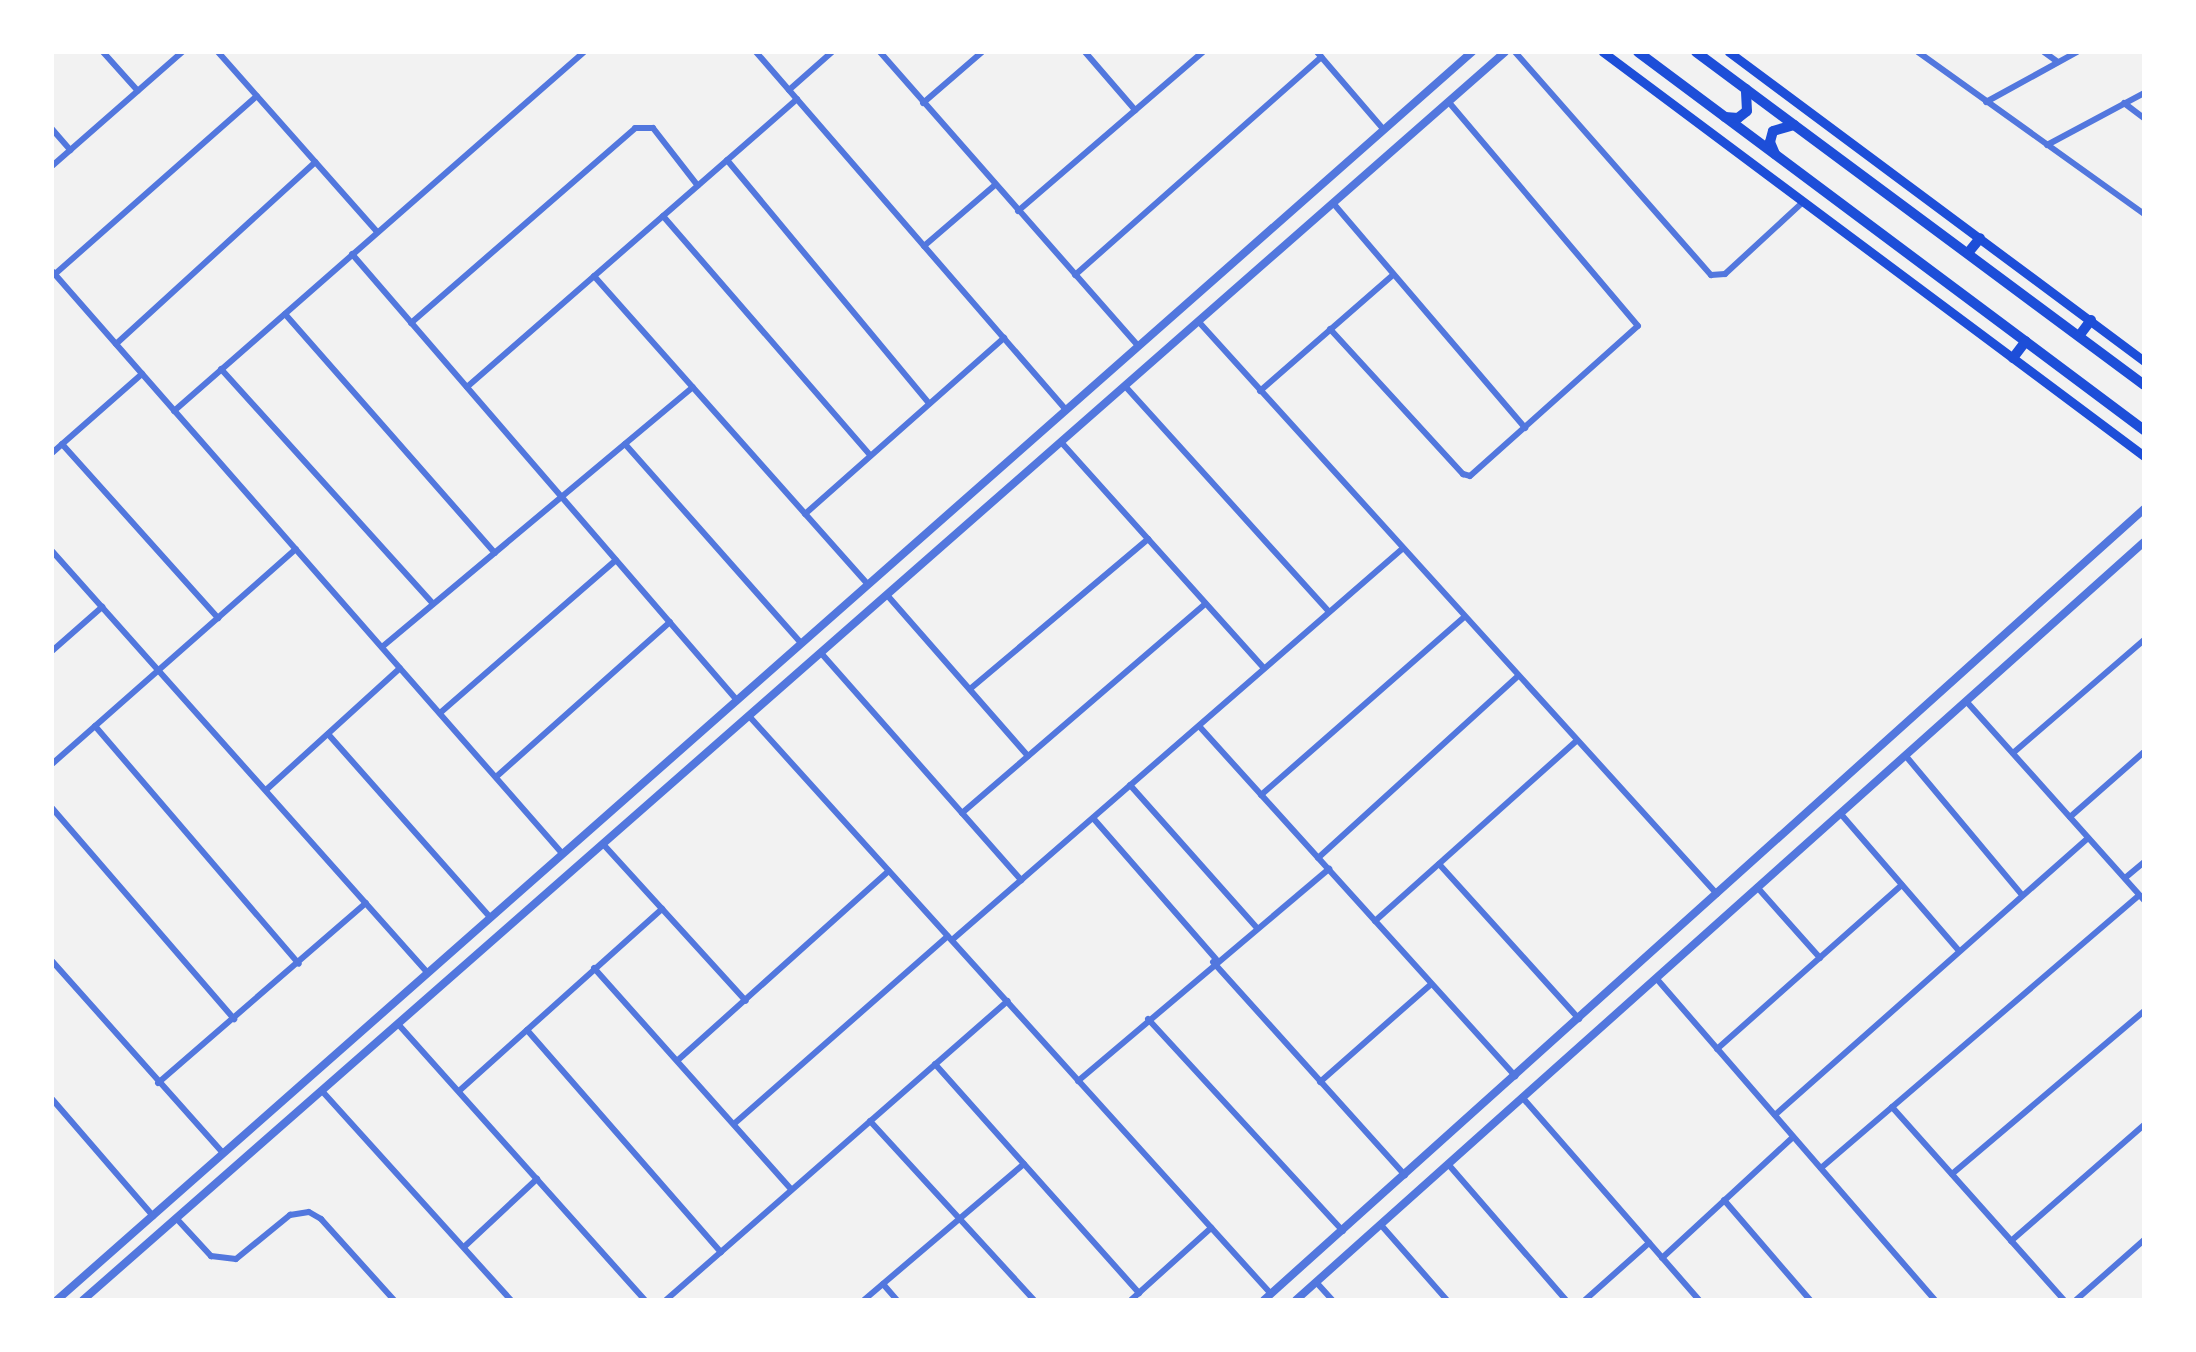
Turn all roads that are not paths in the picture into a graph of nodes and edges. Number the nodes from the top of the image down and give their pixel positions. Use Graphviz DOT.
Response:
graph roads {
  1 [pos="103,52"];
  2 [pos="182,52"];
  3 [pos="218,52"];
  4 [pos="584,52"];
  5 [pos="756,52"];
  6 [pos="832,52"];
  7 [pos="880,52"];
  8 [pos="982,52"];
  9 [pos="1085,52"];
  10 [pos="1472,52"];
  11 [pos="1505,52"];
  12 [pos="1515,52"];
  13 [pos="1603,52"];
  14 [pos="1638,52"];
  15 [pos="1696,52"];
  16 [pos="1729,52"];
  17 [pos="1918,52"];
  18 [pos="2044,52"];
  19 [pos="2077,52"];
  20 [pos="1200,53"];
  21 [pos="1319,54"];
  22 [pos="2058,62"];
  23 [pos="1743,87"];
  24 [pos="789,90"];
  25 [pos="138,91"];
  26 [pos="2144,93"];
  27 [pos="257,96"];
  28 [pos="797,99"];
  29 [pos="1449,102"];
  30 [pos="1986,102"];
  31 [pos="923,103"];
  32 [pos="2124,103"];
  33 [pos="1135,110"];
  34 [pos="1723,116"];
  35 [pos="2144,118"];
  36 [pos="1796,126"];
  37 [pos="52,129"];
  38 [pos="1384,130"];
  39 [pos="2047,145"];
  40 [pos="70,150"];
  41 [pos="1776,154"];
  42 [pos="727,160"];
  43 [pos="315,162"];
  44 [pos="52,166"];
  45 [pos="995,185"];
  46 [pos="698,186"];
  47 [pos="1803,202"];
  48 [pos="1333,203"];
  49 [pos="1018,211"];
  50 [pos="2144,214"];
  51 [pos="663,216"];
  52 [pos="377,232"];
  53 [pos="1980,238"];
  54 [pos="924,246"];
  55 [pos="1968,253"];
  56 [pos="352,254"];
  57 [pos="53,272"];
  58 [pos="1075,275"];
  59 [pos="1393,275"];
  60 [pos="594,276"];
  61 [pos="285,314"];
  62 [pos="2091,320"];
  63 [pos="1198,321"];
  64 [pos="411,323"];
  65 [pos="1330,329"];
  66 [pos="2079,336"];
  67 [pos="1004,338"];
  68 [pos="2026,341"];
  69 [pos="116,344"];
  70 [pos="1138,346"];
  71 [pos="2013,358"];
  72 [pos="2144,361"];
  73 [pos="221,369"];
  74 [pos="142,374"];
  75 [pos="2144,385"];
  76 [pos="1125,386"];
  77 [pos="467,387"];
  78 [pos="693,387"];
  79 [pos="1260,391"];
  80 [pos="929,403"];
  81 [pos="1066,410"];
  82 [pos="174,411"];
  83 [pos="1525,428"];
  84 [pos="2144,430"];
  85 [pos="1061,442"];
  86 [pos="62,444"];
  87 [pos="625,444"];
  88 [pos="52,453"];
  89 [pos="870,455"];
  90 [pos="2144,456"];
  91 [pos="1012,457"];
  92 [pos="1026,472"];
  93 [pos="562,497"];
  94 [pos="2144,509"];
  95 [pos="805,514"];
  96 [pos="1148,539"];
  97 [pos="2144,542"];
  98 [pos="296,549"];
  99 [pos="1401,550"];
  100 [pos="52,551"];
  101 [pos="495,553"];
  102 [pos="616,560"];
  103 [pos="867,584"];
  104 [pos="887,595"];
  105 [pos="433,604"];
  106 [pos="1205,604"];
  107 [pos="102,607"];
  108 [pos="1329,612"];
  109 [pos="218,618"];
  110 [pos="1463,618"];
  111 [pos="670,622"];
  112 [pos="2144,640"];
  113 [pos="800,642"];
  114 [pos="382,647"];
  115 [pos="52,651"];
  116 [pos="821,653"];
  117 [pos="400,668"];
  118 [pos="1264,668"];
  119 [pos="159,670"];
  120 [pos="1517,677"];
  121 [pos="970,689"];
  122 [pos="736,699"];
  123 [pos="1966,701"];
  124 [pos="440,713"];
  125 [pos="749,716"];
  126 [pos="95,726"];
  127 [pos="1199,726"];
  128 [pos="328,734"];
  129 [pos="1576,741"];
  130 [pos="2144,752"];
  131 [pos="2013,753"];
  132 [pos="1905,755"];
  133 [pos="1028,756"];
  134 [pos="52,764"];
  135 [pos="496,777"];
  136 [pos="1130,785"];
  137 [pos="635,788"];
  138 [pos="266,790"];
  139 [pos="1261,795"];
  140 [pos="649,803"];
  141 [pos="52,808"];
  142 [pos="962,813"];
  143 [pos="1840,813"];
  144 [pos="2070,817"];
  145 [pos="1093,818"];
  146 [pos="2088,838"];
  147 [pos="603,844"];
  148 [pos="561,852"];
  149 [pos="1318,858"];
  150 [pos="2144,862"];
  151 [pos="1439,864"];
  152 [pos="1329,869"];
  153 [pos="889,871"];
  154 [pos="2125,878"];
  155 [pos="1021,880"];
  156 [pos="1902,885"];
  157 [pos="1757,887"];
  158 [pos="1717,894"];
  159 [pos="2022,895"];
  160 [pos="2142,897"];
  161 [pos="366,903"];
  162 [pos="662,909"];
  163 [pos="489,916"];
  164 [pos="1375,921"];
  165 [pos="1256,927"];
  166 [pos="950,938"];
  167 [pos="1959,951"];
  168 [pos="1820,958"];
  169 [pos="52,961"];
  170 [pos="1215,961"];
  171 [pos="299,964"];
  172 [pos="594,968"];
  173 [pos="427,972"];
  174 [pos="1656,978"];
  175 [pos="1431,984"];
  176 [pos="746,1001"];
  177 [pos="1007,1001"];
  178 [pos="2144,1011"];
  179 [pos="234,1019"];
  180 [pos="1148,1019"];
  181 [pos="1579,1019"];
  182 [pos="398,1024"];
  183 [pos="527,1030"];
  184 [pos="1717,1049"];
  185 [pos="678,1060"];
  186 [pos="935,1064"];
  187 [pos="1515,1076"];
  188 [pos="1078,1081"];
  189 [pos="1320,1082"];
  190 [pos="158,1083"];
  191 [pos="322,1091"];
  192 [pos="459,1091"];
  193 [pos="1522,1097"];
  194 [pos="52,1099"];
  195 [pos="1892,1107"];
  196 [pos="274,1108"];
  197 [pos="1775,1115"];
  198 [pos="870,1121"];
  199 [pos="285,1123"];
  200 [pos="735,1123"];
  201 [pos="2144,1125"];
  202 [pos="1793,1137"];
  203 [pos="1443,1141"];
  204 [pos="222,1152"];
  205 [pos="1456,1156"];
  206 [pos="1448,1163"];
  207 [pos="1024,1164"];
  208 [pos="1821,1168"];
  209 [pos="1952,1174"];
  210 [pos="1405,1175"];
  211 [pos="537,1179"];
  212 [pos="791,1189"];
  213 [pos="1724,1200"];
  214 [pos="153,1216"];
  215 [pos="176,1218"];
  216 [pos="959,1218"];
  217 [pos="1381,1225"];
  218 [pos="1211,1228"];
  219 [pos="1343,1231"];
  220 [pos="2144,1240"];
  221 [pos="2011,1241"];
  222 [pos="1649,1243"];
  223 [pos="464,1247"];
  224 [pos="721,1252"];
  225 [pos="1662,1258"];
  226 [pos="1316,1282"];
  227 [pos="883,1284"];
  228 [pos="1139,1293"];
  229 [pos="1268,1297"];
  230 [pos="57,1300"];
  231 [pos="83,1300"];
  232 [pos="394,1300"];
  233 [pos="511,1300"];
  234 [pos="645,1300"];
  235 [pos="666,1300"];
  236 [pos="864,1300"];
  237 [pos="897,1300"];
  238 [pos="1034,1300"];
  239 [pos="1131,1300"];
  240 [pos="1296,1300"];
  241 [pos="1332,1300"];
  242 [pos="1447,1300"];
  243 [pos="1566,1300"];
  244 [pos="1585,1300"];
  245 [pos="1699,1300"];
  246 [pos="1810,1300"];
  247 [pos="1935,1300"];
  248 [pos="2064,1300"];
  249 [pos="2076,1300"];
  1 -- 25 [label="street"];
  2 -- 25 [label="street"];
  3 -- 27 [label="street"];
  4 -- 52 [label="street"];
  5 -- 24 [label="street"];
  6 -- 24 [label="street"];
  7 -- 31 [label="street"];
  8 -- 31 [label="street"];
  9 -- 33 [label="street"];
  10 -- 38 [label="street"];
  11 -- 29 [label="street"];
  12 -- 47 [label="street"];
  13 -- 47 [label="main road"];
  14 -- 34 [label="highway"];
  15 -- 23 [label="highway"];
  16 -- 53 [label="main road"];
  17 -- 30 [label="street"];
  18 -- 22 [label="street"];
  19 -- 22 [label="street"];
  20 -- 33 [label="street"];
  21 -- 38 [label="street"];
  21 -- 58 [label="street"];
  22 -- 30 [label="street"];
  23 -- 34 [label="highway"];
  23 -- 36 [label="highway"];
  24 -- 28 [label="street"];
  25 -- 40 [label="street"];
  26 -- 32 [label="street"];
  27 -- 43 [label="street"];
  27 -- 57 [label="street"];
  28 -- 42 [label="street"];
  28 -- 54 [label="street"];
  29 -- 48 [label="street"];
  29 -- 83 [label="street"];
  30 -- 39 [label="street"];
  31 -- 45 [label="street"];
  32 -- 35 [label="street"];
  32 -- 39 [label="street"];
  33 -- 49 [label="street"];
  34 -- 41 [label="highway"];
  36 -- 41 [label="highway"];
  36 -- 55 [label="highway"];
  37 -- 40 [label="street"];
  38 -- 70 [label="street"];
  39 -- 50 [label="street"];
  40 -- 44 [label="street"];
  41 -- 68 [label="highway"];
  42 -- 46 [label="street"];
  42 -- 80 [label="street"];
  43 -- 52 [label="street"];
  43 -- 69 [label="street"];
  45 -- 49 [label="street"];
  45 -- 54 [label="street"];
  46 -- 51 [label="street"];
  46 -- 64 [label="street"];
  47 -- 71 [label="main road"];
  48 -- 59 [label="street"];
  48 -- 63 [label="street"];
  49 -- 58 [label="street"];
  51 -- 60 [label="street"];
  51 -- 89 [label="street"];
  52 -- 56 [label="street"];
  53 -- 55 [label="highway"];
  53 -- 62 [label="main road"];
  54 -- 67 [label="street"];
  55 -- 66 [label="highway"];
  56 -- 61 [label="street"];
  56 -- 64 [label="street"];
  57 -- 69 [label="street"];
  58 -- 70 [label="street"];
  59 -- 65 [label="street"];
  59 -- 83 [label="street"];
  60 -- 77 [label="street"];
  60 -- 78 [label="street"];
  61 -- 73 [label="street"];
  61 -- 101 [label="street"];
  62 -- 66 [label="highway"];
  62 -- 72 [label="main road"];
  63 -- 76 [label="street"];
  63 -- 79 [label="street"];
  64 -- 77 [label="street"];
  65 -- 79 [label="street"];
  65 -- 83 [label="street"];
  66 -- 75 [label="highway"];
  67 -- 80 [label="street"];
  67 -- 81 [label="street"];
  68 -- 71 [label="highway"];
  68 -- 84 [label="highway"];
  69 -- 74 [label="street"];
  70 -- 81 [label="street"];
  71 -- 90 [label="main road"];
  73 -- 82 [label="street"];
  73 -- 105 [label="street"];
  74 -- 82 [label="street"];
  74 -- 86 [label="street"];
  76 -- 85 [label="street"];
  76 -- 108 [label="street"];
  77 -- 93 [label="street"];
  78 -- 87 [label="street"];
  78 -- 95 [label="street"];
  79 -- 99 [label="street"];
  80 -- 89 [label="street"];
  81 -- 91 [label="street"];
  82 -- 98 [label="street"];
  85 -- 92 [label="street"];
  85 -- 96 [label="street"];
  86 -- 88 [label="street"];
  86 -- 109 [label="street"];
  87 -- 93 [label="street"];
  87 -- 113 [label="street"];
  89 -- 95 [label="street"];
  91 -- 92 [label="street"];
  91 -- 103 [label="street"];
  92 -- 104 [label="street"];
  93 -- 101 [label="street"];
  93 -- 102 [label="street"];
  94 -- 158 [label="street"];
  95 -- 103 [label="street"];
  96 -- 106 [label="street"];
  96 -- 121 [label="street"];
  97 -- 123 [label="street"];
  98 -- 109 [label="street"];
  98 -- 114 [label="street"];
  99 -- 108 [label="street"];
  99 -- 110 [label="street"];
  100 -- 107 [label="street"];
  101 -- 105 [label="street"];
  102 -- 111 [label="street"];
  102 -- 124 [label="street"];
  103 -- 113 [label="street"];
  104 -- 116 [label="street"];
  104 -- 121 [label="street"];
  105 -- 114 [label="street"];
  106 -- 118 [label="street"];
  106 -- 133 [label="street"];
  107 -- 115 [label="street"];
  107 -- 119 [label="street"];
  108 -- 118 [label="street"];
  109 -- 119 [label="street"];
  110 -- 120 [label="street"];
  110 -- 139 [label="street"];
  111 -- 122 [label="street"];
  111 -- 135 [label="street"];
  112 -- 131 [label="street"];
  113 -- 122 [label="street"];
  114 -- 117 [label="street"];
  116 -- 125 [label="street"];
  116 -- 142 [label="street"];
  117 -- 124 [label="street"];
  117 -- 128 [label="street"];
  118 -- 127 [label="street"];
  119 -- 126 [label="street"];
  119 -- 138 [label="street"];
  120 -- 129 [label="street"];
  120 -- 149 [label="street"];
  121 -- 133 [label="street"];
  122 -- 137 [label="street"];
  123 -- 131 [label="street"];
  123 -- 132 [label="street"];
  124 -- 135 [label="street"];
  125 -- 140 [label="street"];
  125 -- 153 [label="street"];
  126 -- 134 [label="street"];
  126 -- 171 [label="street"];
  127 -- 136 [label="street"];
  127 -- 139 [label="street"];
  128 -- 138 [label="street"];
  128 -- 163 [label="street"];
  129 -- 151 [label="street"];
  129 -- 158 [label="street"];
  130 -- 144 [label="street"];
  131 -- 144 [label="street"];
  132 -- 143 [label="street"];
  132 -- 159 [label="street"];
  133 -- 142 [label="street"];
  135 -- 148 [label="street"];
  136 -- 145 [label="street"];
  136 -- 165 [label="street"];
  137 -- 140 [label="street"];
  137 -- 148 [label="street"];
  138 -- 161 [label="street"];
  139 -- 149 [label="street"];
  140 -- 147 [label="street"];
  141 -- 179 [label="street"];
  142 -- 155 [label="street"];
  143 -- 156 [label="street"];
  143 -- 157 [label="street"];
  144 -- 146 [label="street"];
  145 -- 155 [label="street"];
  145 -- 170 [label="street"];
  146 -- 154 [label="street"];
  146 -- 159 [label="street"];
  147 -- 162 [label="street"];
  147 -- 182 [label="street"];
  148 -- 163 [label="street"];
  149 -- 152 [label="street"];
  150 -- 154 [label="street"];
  151 -- 164 [label="street"];
  151 -- 181 [label="street"];
  152 -- 164 [label="street"];
  152 -- 165 [label="street"];
  153 -- 166 [label="street"];
  153 -- 176 [label="street"];
  154 -- 160 [label="street"];
  155 -- 166 [label="street"];
  156 -- 167 [label="street"];
  156 -- 168 [label="street"];
  157 -- 168 [label="street"];
  157 -- 174 [label="street"];
  158 -- 181 [label="street"];
  159 -- 167 [label="street"];
  160 -- 195 [label="street"];
  161 -- 171 [label="street"];
  161 -- 173 [label="street"];
  162 -- 172 [label="street"];
  162 -- 176 [label="street"];
  163 -- 173 [label="street"];
  164 -- 175 [label="street"];
  165 -- 170 [label="street"];
  166 -- 177 [label="street"];
  166 -- 200 [label="street"];
  167 -- 197 [label="street"];
  168 -- 184 [label="street"];
  169 -- 190 [label="street"];
  170 -- 180 [label="street"];
  170 -- 189 [label="street"];
  171 -- 179 [label="street"];
  172 -- 183 [label="street"];
  172 -- 185 [label="street"];
  173 -- 196 [label="street"];
  174 -- 184 [label="street"];
  174 -- 193 [label="street"];
  175 -- 187 [label="street"];
  175 -- 189 [label="street"];
  176 -- 185 [label="street"];
  177 -- 186 [label="street"];
  177 -- 188 [label="street"];
  178 -- 209 [label="street"];
  179 -- 190 [label="street"];
  180 -- 188 [label="street"];
  180 -- 219 [label="street"];
  181 -- 187 [label="street"];
  182 -- 191 [label="street"];
  182 -- 192 [label="street"];
  183 -- 192 [label="street"];
  183 -- 224 [label="street"];
  184 -- 197 [label="street"];
  185 -- 200 [label="street"];
  186 -- 198 [label="street"];
  186 -- 207 [label="street"];
  187 -- 203 [label="street"];
  188 -- 218 [label="street"];
  189 -- 210 [label="street"];
  190 -- 204 [label="street"];
  191 -- 199 [label="street"];
  191 -- 223 [label="street"];
  192 -- 211 [label="street"];
  193 -- 205 [label="street"];
  193 -- 222 [label="street"];
  194 -- 214 [label="street"];
  195 -- 208 [label="street"];
  195 -- 209 [label="street"];
  196 -- 199 [label="street"];
  196 -- 204 [label="street"];
  197 -- 202 [label="street"];
  198 -- 212 [label="street"];
  198 -- 216 [label="street"];
  199 -- 215 [label="street"];
  200 -- 212 [label="street"];
  201 -- 221 [label="street"];
  202 -- 208 [label="street"];
  202 -- 213 [label="street"];
  203 -- 205 [label="street"];
  203 -- 210 [label="street"];
  204 -- 214 [label="street"];
  205 -- 206 [label="street"];
  206 -- 217 [label="street"];
  206 -- 243 [label="street"];
  207 -- 216 [label="street"];
  207 -- 228 [label="street"];
  208 -- 247 [label="street"];
  209 -- 221 [label="street"];
  210 -- 219 [label="street"];
  211 -- 223 [label="street"];
  211 -- 234 [label="street"];
  212 -- 224 [label="street"];
  213 -- 225 [label="street"];
  213 -- 246 [label="street"];
  214 -- 230 [label="street"];
  215 -- 231 [label="street"];
  215 -- 232 [label="street"];
  216 -- 227 [label="street"];
  216 -- 238 [label="street"];
  217 -- 226 [label="street"];
  217 -- 242 [label="street"];
  218 -- 228 [label="street"];
  218 -- 229 [label="street"];
  219 -- 229 [label="street"];
  220 -- 249 [label="street"];
  221 -- 248 [label="street"];
  222 -- 225 [label="street"];
  222 -- 244 [label="street"];
  223 -- 233 [label="street"];
  224 -- 235 [label="street"];
  225 -- 245 [label="street"];
  226 -- 240 [label="street"];
  226 -- 241 [label="street"];
  227 -- 236 [label="street"];
  227 -- 237 [label="street"];
  228 -- 239 [label="street"];
}
